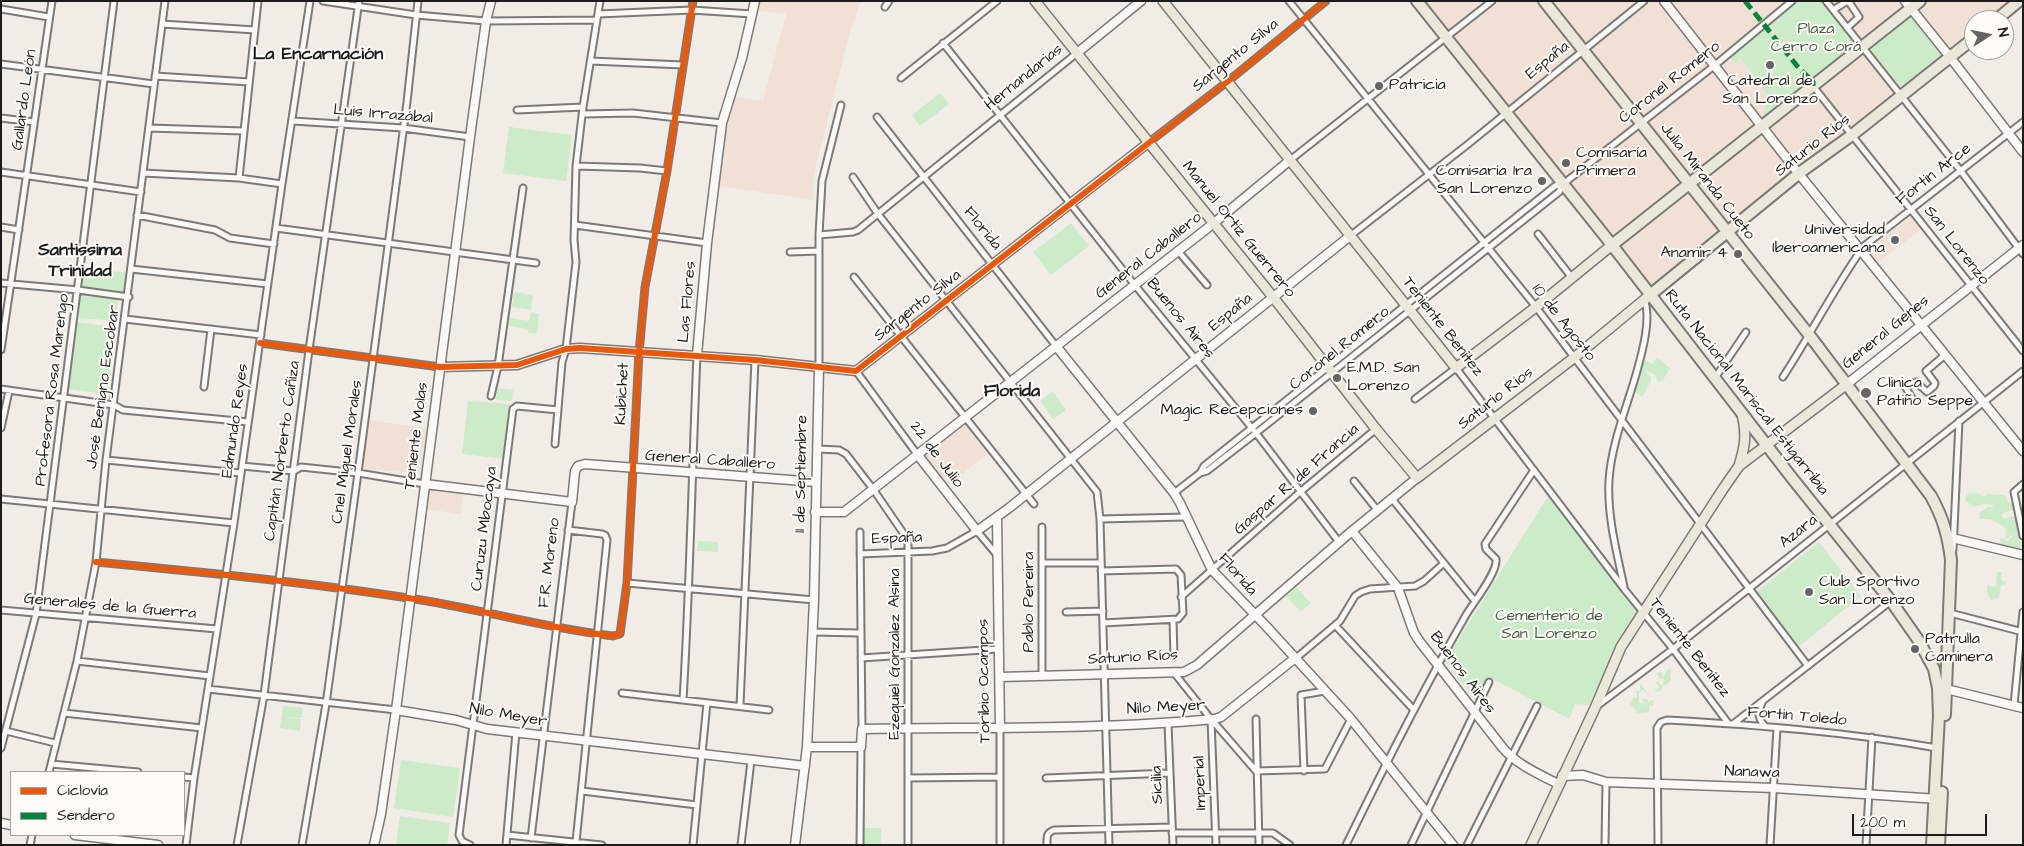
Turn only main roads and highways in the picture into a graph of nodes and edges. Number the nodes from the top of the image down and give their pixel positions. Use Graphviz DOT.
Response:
graph roads {
  1 [pos="1035,1"];
  2 [pos="1163,1"];
  3 [pos="1417,1"];
  4 [pos="1544,1"];
  5 [pos="1920,1"];
  6 [pos="2019,1"];
  7 [pos="1908,5"];
  8 [pos="2008,10"];
  9 [pos="1964,46"];
  10 [pos="1690,184"];
  11 [pos="1728,232"];
  12 [pos="1612,245"];
  13 [pos="1649,301"];
  14 [pos="1847,384"];
  15 [pos="1742,414"];
  16 [pos="1768,445"];
  17 [pos="1739,466"];
  18 [pos="1418,478"];
  19 [pos="1947,666"];
  20 [pos="1934,669"];
  21 [pos="1942,688"];
  22 [pos="1938,799"];
  23 [pos="1531,845"];
  24 [pos="1932,845"];
  25 [pos="1939,845"];
  1 -- 18 [label="main road, Manuel Ortíz Guerrero"];
  2 -- 12 [label="main road, Teniente Benítez"];
  3 -- 12 [label="highway, Ruta Nacional Mariscal Estigarribia"];
  4 -- 10 [label="highway, Julia Miranda Cueto"];
  5 -- 7 [label="highway"];
  6 -- 8 [label="highway"];
  7 -- 10 [label="highway"];
  9 -- 11 [label="highway, Saturio Ríos"];
  10 -- 11 [label="highway, Julia Miranda Cueto"];
  10 -- 12 [label="highway"];
  11 -- 13 [label="highway, Saturio Ríos"];
  11 -- 14 [label="highway, Julia Miranda Cueto"];
  12 -- 13 [label="highway, Ruta Nacional Mariscal Estigarribia"];
  13 -- 15 [label="highway, Ruta Nacional Mariscal Estigarribia"];
  13 -- 18 [label="main road, Saturio Ríos"];
  14 -- 16 [label="main road, General Genes"];
  14 -- 19 [label="highway, Julia Miranda Cueto"];
  15 -- 16 [label="highway, Ruta Nacional Mariscal Estigarribia"];
  15 -- 17 [label="main road"];
  16 -- 17 [label="main road, General Genes"];
  16 -- 20 [label="highway, Ruta Nacional Mariscal Estigarribia"];
  17 -- 23 [label="main road"];
  19 -- 20 [label="highway"];
  19 -- 21 [label="highway, Julia Miranda Cueto"];
  20 -- 21 [label="highway, Ruta Nacional Mariscal Estigarribia"];
  21 -- 22 [label="highway, Ruta Nacional Mariscal Estigarribia"];
  21 -- 22 [label="highway, Ruta Nacional Mariscal Estigarribia"];
  22 -- 24 [label="highway, Ruta Nacional Mariscal Estigarribia"];
  22 -- 25 [label="highway, Ruta Nacional Mariscal Estigarribia"];
}
